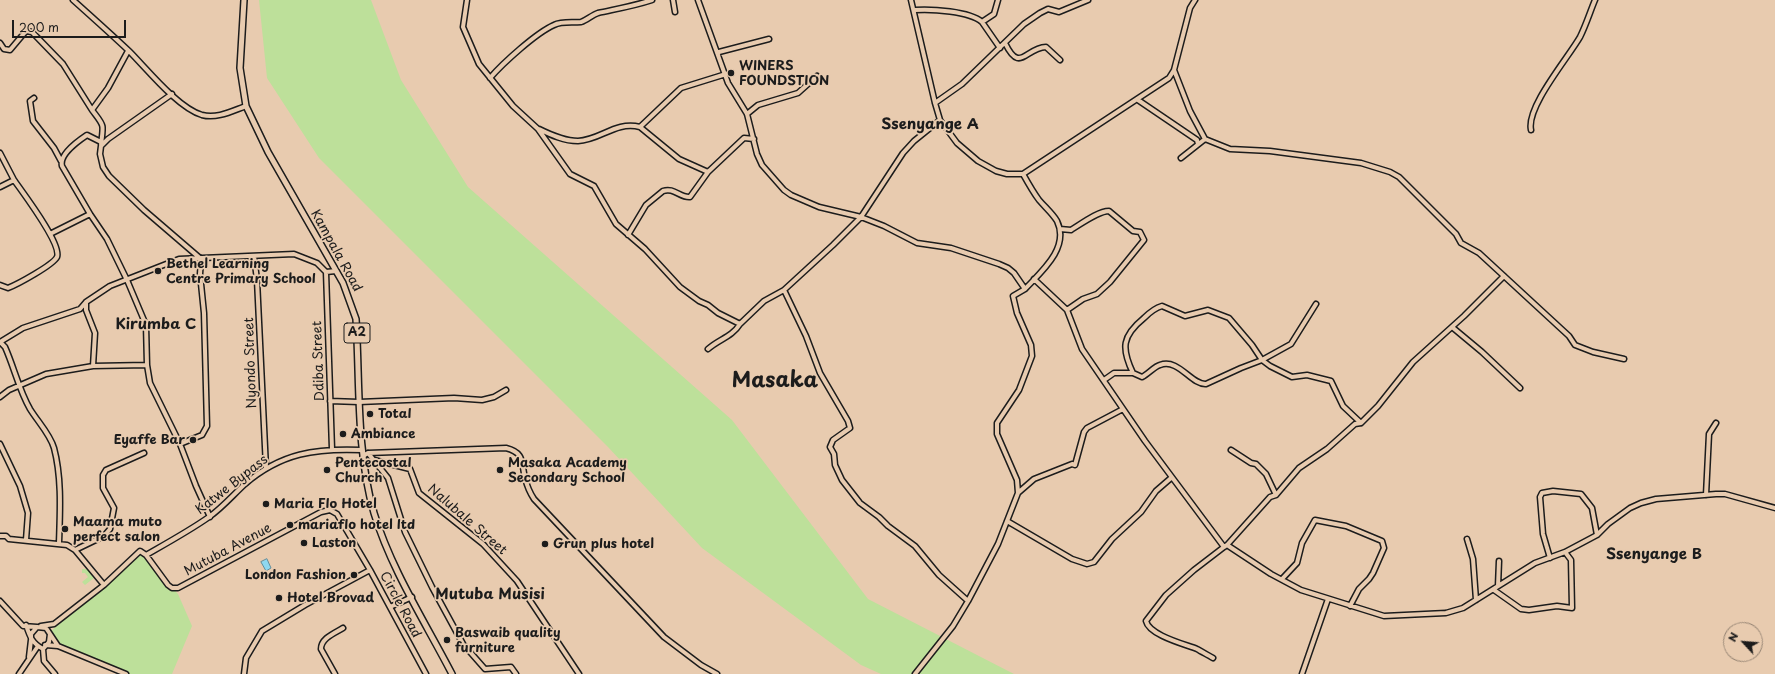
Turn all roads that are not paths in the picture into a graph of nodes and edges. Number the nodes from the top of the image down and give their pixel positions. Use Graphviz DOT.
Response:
graph roads {
  1 [pos="73,0"];
  2 [pos="244,0"];
  3 [pos="467,0"];
  4 [pos="652,0"];
  5 [pos="673,0"];
  6 [pos="698,0"];
  7 [pos="911,0"];
  8 [pos="998,0"];
  9 [pos="1088,0"];
  10 [pos="1195,0"];
  11 [pos="1595,0"];
  12 [pos="915,10"];
  13 [pos="675,12"];
  14 [pos="982,22"];
  15 [pos="769,39"];
  16 [pos="1005,43"];
  17 [pos="1,46"];
  18 [pos="1000,48"];
  19 [pos="128,51"];
  20 [pos="718,54"];
  21 [pos="1060,60"];
  22 [pos="1174,70"];
  23 [pos="726,74"];
  24 [pos="817,76"];
  25 [pos="490,78"];
  26 [pos="172,94"];
  27 [pos="34,98"];
  28 [pos="942,98"];
  29 [pos="1138,100"];
  30 [pos="935,102"];
  31 [pos="246,106"];
  32 [pos="92,110"];
  33 [pos="938,112"];
  34 [pos="747,114"];
  35 [pos="940,120"];
  36 [pos="640,128"];
  37 [pos="538,129"];
  38 [pos="1531,130"];
  39 [pos="754,139"];
  40 [pos="1204,139"];
  41 [pos="101,144"];
  42 [pos="1198,144"];
  43 [pos="0,153"];
  44 [pos="1181,158"];
  45 [pos="61,161"];
  46 [pos="708,172"];
  47 [pos="1023,174"];
  48 [pos="14,180"];
  49 [pos="0,187"];
  50 [pos="90,214"];
  51 [pos="861,217"];
  52 [pos="1060,229"];
  53 [pos="50,234"];
  54 [pos="628,235"];
  55 [pos="254,256"];
  56 [pos="201,259"];
  57 [pos="336,271"];
  58 [pos="326,272"];
  59 [pos="1504,276"];
  60 [pos="1034,279"];
  61 [pos="128,280"];
  62 [pos="0,285"];
  63 [pos="1025,289"];
  64 [pos="784,290"];
  65 [pos="86,302"];
  66 [pos="1316,304"];
  67 [pos="80,309"];
  68 [pos="86,310"];
  69 [pos="1067,310"];
  70 [pos="740,324"];
  71 [pos="1452,327"];
  72 [pos="0,342"];
  73 [pos="708,349"];
  74 [pos="1624,359"];
  75 [pos="1262,360"];
  76 [pos="147,365"];
  77 [pos="93,366"];
  78 [pos="1133,373"];
  79 [pos="1104,380"];
  80 [pos="26,382"];
  81 [pos="20,385"];
  82 [pos="1520,388"];
  83 [pos="506,390"];
  84 [pos="22,391"];
  85 [pos="0,397"];
  86 [pos="330,401"];
  87 [pos="359,402"];
  88 [pos="1123,409"];
  89 [pos="1361,423"];
  90 [pos="1716,423"];
  91 [pos="0,444"];
  92 [pos="180,444"];
  93 [pos="332,449"];
  94 [pos="1231,450"];
  95 [pos="144,453"];
  96 [pos="362,453"];
  97 [pos="368,453"];
  98 [pos="374,460"];
  99 [pos="266,468"];
  100 [pos="1172,478"];
  101 [pos="1018,493"];
  102 [pos="1276,495"];
  103 [pos="1706,495"];
  104 [pos="1775,508"];
  105 [pos="210,517"];
  106 [pos="1007,521"];
  107 [pos="1597,535"];
  108 [pos="0,536"];
  109 [pos="1467,539"];
  110 [pos="26,540"];
  111 [pos="59,543"];
  112 [pos="1225,546"];
  113 [pos="75,550"];
  114 [pos="1565,552"];
  115 [pos="146,555"];
  116 [pos="1550,558"];
  117 [pos="1499,561"];
  118 [pos="370,570"];
  119 [pos="1282,579"];
  120 [pos="104,585"];
  121 [pos="1498,586"];
  122 [pos="1494,590"];
  123 [pos="412,597"];
  124 [pos="1328,599"];
  125 [pos="1476,600"];
  126 [pos="0,601"];
  127 [pos="968,601"];
  128 [pos="1350,606"];
  129 [pos="390,607"];
  130 [pos="54,624"];
  131 [pos="26,625"];
  132 [pos="39,627"];
  133 [pos="344,628"];
  134 [pos="50,633"];
  135 [pos="31,639"];
  136 [pos="38,646"];
  137 [pos="58,646"];
  138 [pos="44,647"];
  139 [pos="29,658"];
  140 [pos="1213,658"];
  141 [pos="19,674"];
  142 [pos="55,674"];
  143 [pos="126,674"];
  144 [pos="244,674"];
  145 [pos="335,674"];
  146 [pos="426,674"];
  147 [pos="452,674"];
  148 [pos="516,674"];
  149 [pos="578,674"];
  150 [pos="717,674"];
  151 [pos="915,674"];
  152 [pos="1302,674"];
  1 -- 19 [label="street"];
  2 -- 31 [label="main road, Kampala Road / A2"];
  3 -- 25 [label="street"];
  4 -- 25 [label="street"];
  5 -- 13 [label="street"];
  6 -- 20 [label="street"];
  7 -- 12 [label="street"];
  8 -- 14 [label="street"];
  9 -- 16 [label="street"];
  10 -- 22 [label="street"];
  11 -- 38 [label="street"];
  12 -- 14 [label="street"];
  12 -- 30 [label="street"];
  14 -- 18 [label="street"];
  15 -- 20 [label="street"];
  16 -- 18 [label="street"];
  16 -- 21 [label="street"];
  17 -- 32 [label="street"];
  18 -- 28 [label="street"];
  19 -- 26 [label="street"];
  19 -- 32 [label="street"];
  20 -- 23 [label="street"];
  22 -- 29 [label="street"];
  22 -- 40 [label="street"];
  23 -- 34 [label="street"];
  23 -- 36 [label="street"];
  24 -- 34 [label="street"];
  25 -- 37 [label="street"];
  26 -- 31 [label="street"];
  26 -- 41 [label="street"];
  27 -- 45 [label="street"];
  28 -- 30 [label="street"];
  28 -- 33 [label="street"];
  29 -- 42 [label="street"];
  29 -- 47 [label="street"];
  30 -- 33 [label="street"];
  31 -- 57 [label="main road, Kampala Road / A2"];
  32 -- 41 [label="street"];
  33 -- 35 [label="street"];
  34 -- 39 [label="street"];
  35 -- 47 [label="street"];
  35 -- 51 [label="street"];
  36 -- 37 [label="street"];
  36 -- 46 [label="street"];
  37 -- 54 [label="street"];
  39 -- 46 [label="street"];
  39 -- 51 [label="street"];
  40 -- 42 [label="street"];
  40 -- 59 [label="street"];
  41 -- 45 [label="street"];
  41 -- 56 [label="street"];
  42 -- 44 [label="street"];
  43 -- 48 [label="street"];
  45 -- 50 [label="street"];
  46 -- 54 [label="street"];
  47 -- 52 [label="street"];
  48 -- 49 [label="street"];
  48 -- 53 [label="street"];
  50 -- 53 [label="street"];
  50 -- 61 [label="street"];
  51 -- 63 [label="street"];
  51 -- 64 [label="street"];
  52 -- 60 [label="street"];
  52 -- 69 [label="street"];
  53 -- 62 [label="street"];
  54 -- 70 [label="street"];
  55 -- 56 [label="street"];
  55 -- 58 [label="street"];
  55 -- 99 [label="street, Nyondo Street"];
  56 -- 61 [label="street"];
  56 -- 92 [label="street"];
  57 -- 58 [label="street"];
  57 -- 87 [label="main road, Kampala Road / A2"];
  58 -- 86 [label="street, Ddiba Street"];
  59 -- 71 [label="street"];
  59 -- 74 [label="street"];
  60 -- 63 [label="street"];
  60 -- 69 [label="street"];
  61 -- 65 [label="street"];
  61 -- 76 [label="street"];
  63 -- 101 [label="street"];
  64 -- 70 [label="street"];
  64 -- 127 [label="street"];
  65 -- 67 [label="street"];
  65 -- 68 [label="street"];
  66 -- 75 [label="street"];
  67 -- 68 [label="street"];
  67 -- 72 [label="street"];
  68 -- 77 [label="street"];
  69 -- 79 [label="street"];
  70 -- 73 [label="street"];
  71 -- 82 [label="street"];
  71 -- 89 [label="street"];
  72 -- 81 [label="street"];
  75 -- 78 [label="street"];
  75 -- 78 [label="street"];
  75 -- 89 [label="street"];
  76 -- 77 [label="street"];
  76 -- 92 [label="street"];
  77 -- 80 [label="street"];
  78 -- 79 [label="street"];
  79 -- 88 [label="street"];
  80 -- 81 [label="street"];
  80 -- 84 [label="street"];
  81 -- 84 [label="street"];
  81 -- 85 [label="street"];
  83 -- 87 [label="street"];
  84 -- 111 [label="street"];
  86 -- 87 [label="street"];
  86 -- 93 [label="street, Ddiba Street"];
  87 -- 96 [label="main road, Kampala Road / A2"];
  88 -- 100 [label="street"];
  88 -- 101 [label="street"];
  89 -- 102 [label="street"];
  90 -- 103 [label="street"];
  91 -- 110 [label="street"];
  92 -- 105 [label="street"];
  93 -- 96 [label="street, Katwe Bypass"];
  93 -- 99 [label="street, Katwe Bypass"];
  94 -- 102 [label="street"];
  95 -- 113 [label="street"];
  96 -- 97 [label="street"];
  96 -- 123 [label="main road, Kampala Road / A2"];
  97 -- 98 [label="street"];
  97 -- 150 [label="street"];
  98 -- 148 [label="street"];
  98 -- 149 [label="street, Nalubale Street"];
  99 -- 105 [label="street, Katwe Bypass"];
  100 -- 106 [label="street"];
  100 -- 112 [label="street"];
  101 -- 106 [label="street"];
  102 -- 112 [label="street"];
  103 -- 104 [label="street"];
  103 -- 107 [label="street"];
  105 -- 115 [label="street, Katwe Bypass"];
  106 -- 127 [label="street"];
  107 -- 114 [label="street"];
  107 -- 116 [label="street"];
  108 -- 110 [label="street"];
  109 -- 125 [label="street"];
  110 -- 111 [label="street"];
  111 -- 113 [label="street"];
  112 -- 119 [label="street"];
  112 -- 140 [label="street"];
  113 -- 120 [label="street"];
  114 -- 116 [label="street"];
  114 -- 122 [label="street"];
  115 -- 118 [label="street, Mutuba Avenue"];
  115 -- 120 [label="street, Katwe Bypass"];
  116 -- 121 [label="street"];
  117 -- 121 [label="street"];
  118 -- 129 [label="street, Circle Road"];
  118 -- 144 [label="street, Circle Road"];
  119 -- 124 [label="street"];
  119 -- 128 [label="street"];
  120 -- 130 [label="street, Katwe Bypass"];
  121 -- 122 [label="street"];
  122 -- 125 [label="street"];
  123 -- 129 [label="street"];
  123 -- 147 [label="main road, Kampala Road / A2"];
  124 -- 128 [label="street"];
  124 -- 152 [label="street"];
  125 -- 128 [label="street"];
  126 -- 131 [label="street"];
  127 -- 151 [label="street"];
  129 -- 146 [label="street, Circle Road"];
  130 -- 132 [label="street, Katwe Bypass"];
  130 -- 134 [label="street, Katwe Bypass"];
  131 -- 132 [label="street"];
  131 -- 135 [label="street"];
  132 -- 134 [label="street"];
  132 -- 135 [label="street"];
  133 -- 145 [label="street"];
  134 -- 137 [label="street"];
  134 -- 138 [label="street"];
  135 -- 136 [label="street"];
  135 -- 139 [label="street"];
  136 -- 138 [label="street"];
  136 -- 139 [label="street"];
  137 -- 138 [label="street"];
  137 -- 143 [label="street"];
  138 -- 142 [label="street"];
  139 -- 141 [label="street"];
}
